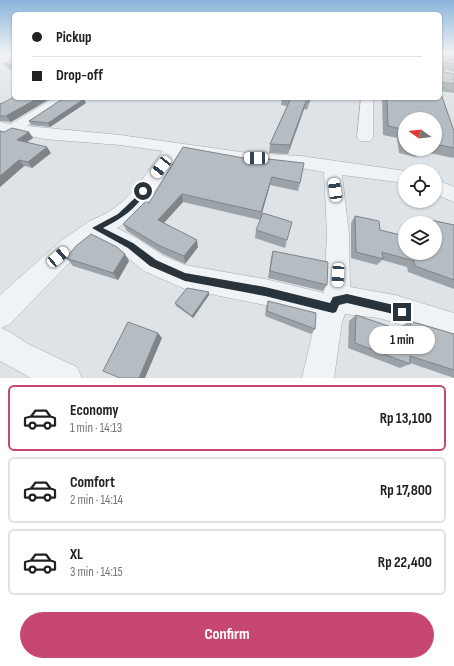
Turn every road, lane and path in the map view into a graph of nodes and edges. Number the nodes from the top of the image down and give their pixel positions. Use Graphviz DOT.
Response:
graph roads {
  1 [pos="59,100"];
  2 [pos="366,100"];
  3 [pos="4,131"];
  4 [pos="365,138"];
  5 [pos="174,148"];
  6 [pos="332,168"];
  7 [pos="398,175"];
  8 [pos="442,189"];
  9 [pos="454,195"];
  10 [pos="96,228"];
  11 [pos="334,305"];
  12 [pos="0,314"];
  13 [pos="454,327"];
  14 [pos="0,342"];
  15 [pos="66,378"];
  16 [pos="318,378"];
  1 -- 3 [label="street"];
  2 -- 4 [label="street"];
  3 -- 5 [label="street"];
  5 -- 6 [label="street"];
  5 -- 10 [label="street"];
  6 -- 7 [label="street"];
  6 -- 11 [label="street"];
  8 -- 9 [label="street"];
  10 -- 11 [label="street"];
  10 -- 12 [label="street"];
  11 -- 13 [label="street"];
  11 -- 16 [label="street"];
  14 -- 15 [label="street"];
}
